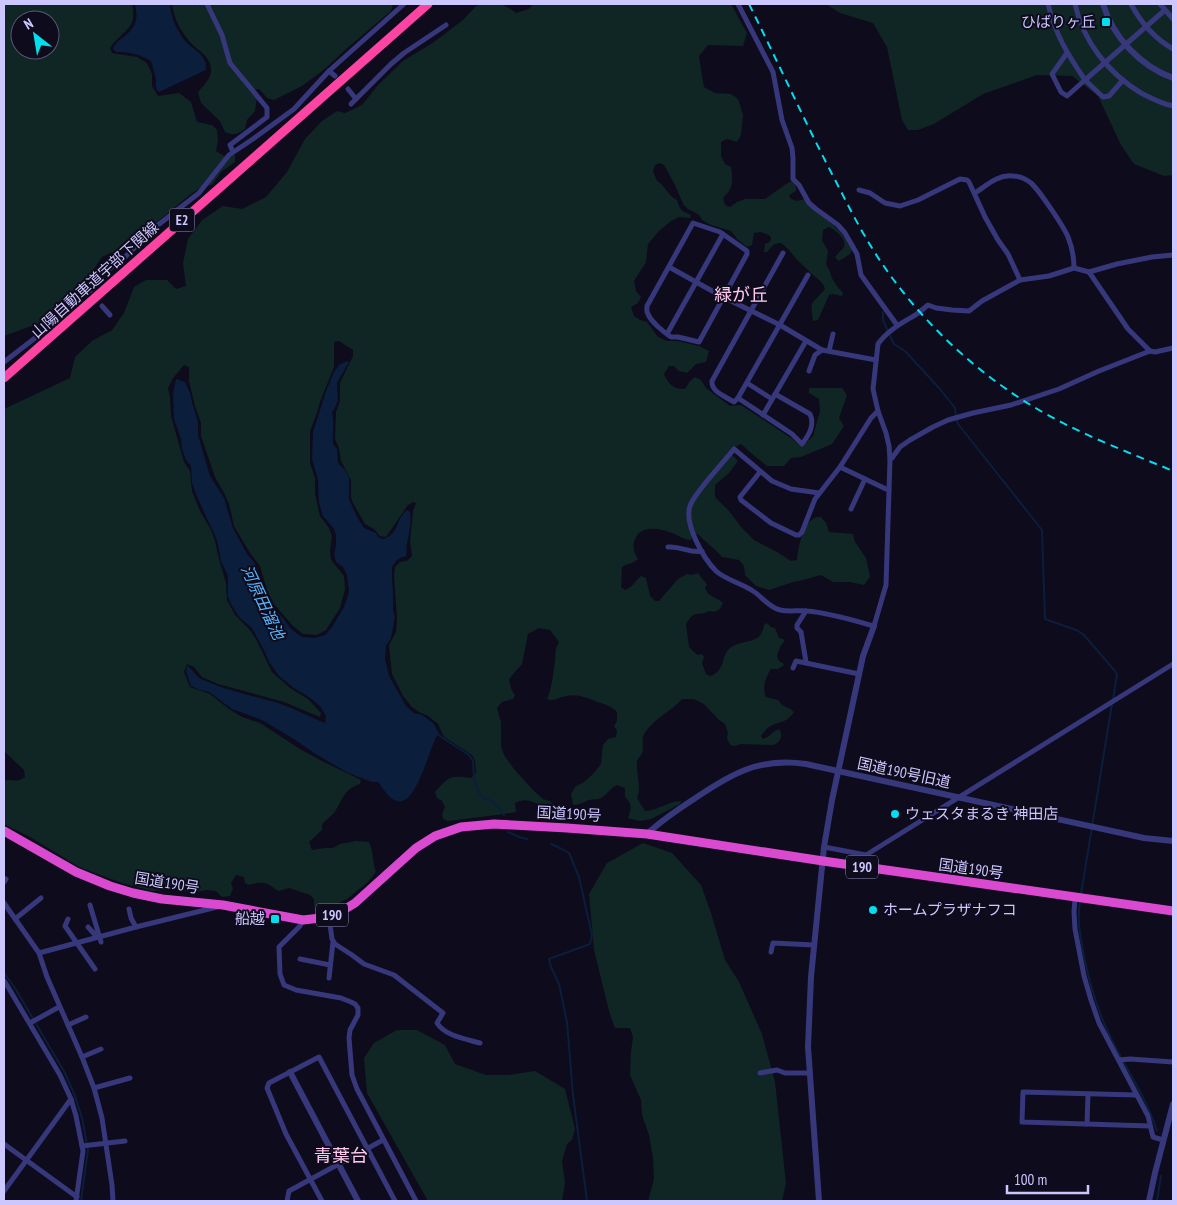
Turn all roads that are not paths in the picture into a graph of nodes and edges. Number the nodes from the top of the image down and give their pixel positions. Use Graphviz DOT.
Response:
graph roads {
  1 [pos="206,4"];
  2 [pos="404,4"];
  3 [pos="428,4"];
  4 [pos="432,4"];
  5 [pos="738,4"];
  6 [pos="1048,4"];
  7 [pos="1075,4"];
  8 [pos="1103,4"];
  9 [pos="1131,4"];
  10 [pos="1160,4"];
  11 [pos="1165,10"];
  12 [pos="1173,19"];
  13 [pos="446,24"];
  14 [pos="1146,27"];
  15 [pos="1126,45"];
  16 [pos="1173,49"];
  17 [pos="1067,53"];
  18 [pos="361,63"];
  19 [pos="1105,63"];
  20 [pos="329,71"];
  21 [pos="335,76"];
  22 [pos="1173,78"];
  23 [pos="1085,80"];
  24 [pos="1123,80"];
  25 [pos="348,89"];
  26 [pos="356,99"];
  27 [pos="351,104"];
  28 [pos="1173,106"];
  29 [pos="233,152"];
  30 [pos="858,190"];
  31 [pos="975,193"];
  32 [pos="723,234"];
  33 [pos="783,253"];
  34 [pos="1173,255"];
  35 [pos="669,267"];
  36 [pos="1074,268"];
  37 [pos="1089,272"];
  38 [pos="808,275"];
  39 [pos="1020,280"];
  40 [pos="696,282"];
  41 [pos="723,297"];
  42 [pos="102,306"];
  43 [pos="751,311"];
  44 [pos="110,316"];
  45 [pos="780,325"];
  46 [pos="897,325"];
  47 [pos="667,334"];
  48 [pos="833,334"];
  49 [pos="806,341"];
  50 [pos="1173,348"];
  51 [pos="822,350"];
  52 [pos="829,351"];
  53 [pos="1150,351"];
  54 [pos="876,360"];
  55 [pos="4,362"];
  56 [pos="810,371"];
  57 [pos="4,378"];
  58 [pos="747,384"];
  59 [pos="774,396"];
  60 [pos="738,398"];
  61 [pos="878,411"];
  62 [pos="763,415"];
  63 [pos="890,459"];
  64 [pos="840,467"];
  65 [pos="760,472"];
  66 [pos="864,479"];
  67 [pos="889,490"];
  68 [pos="819,493"];
  69 [pos="851,509"];
  70 [pos="668,547"];
  71 [pos="702,551"];
  72 [pos="806,611"];
  73 [pos="874,626"];
  74 [pos="806,662"];
  75 [pos="1173,664"];
  76 [pos="793,668"];
  77 [pos="859,674"];
  78 [pos="838,771"];
  79 [pos="958,797"];
  80 [pos="4,831"];
  81 [pos="647,834"];
  82 [pos="1173,841"];
  83 [pos="824,847"];
  84 [pos="823,861"];
  85 [pos="41,898"];
  86 [pos="1079,898"];
  87 [pos="4,903"];
  88 [pos="90,904"];
  89 [pos="223,905"];
  90 [pos="129,909"];
  91 [pos="1173,912"];
  92 [pos="329,917"];
  93 [pos="15,919"];
  94 [pos="68,919"];
  95 [pos="303,920"];
  96 [pos="88,927"];
  97 [pos="136,927"];
  98 [pos="99,939"];
  99 [pos="333,942"];
  100 [pos="77,943"];
  101 [pos="814,944"];
  102 [pos="771,952"];
  103 [pos="39,954"];
  104 [pos="300,959"];
  105 [pos="330,964"];
  106 [pos="95,969"];
  107 [pos="329,978"];
  108 [pos="4,982"];
  109 [pos="59,1008"];
  110 [pos="86,1017"];
  111 [pos="30,1023"];
  112 [pos="68,1025"];
  113 [pos="480,1043"];
  114 [pos="100,1050"];
  115 [pos="82,1057"];
  116 [pos="1119,1060"];
  117 [pos="1173,1062"];
  118 [pos="290,1072"];
  119 [pos="760,1073"];
  120 [pos="810,1073"];
  121 [pos="130,1078"];
  122 [pos="94,1088"];
  123 [pos="1088,1094"];
  124 [pos="1136,1095"];
  125 [pos="71,1099"];
  126 [pos="1173,1104"];
  127 [pos="1087,1124"];
  128 [pos="1150,1126"];
  129 [pos="384,1140"];
  130 [pos="1163,1140"];
  131 [pos="125,1141"];
  132 [pos="105,1142"];
  133 [pos="4,1144"];
  134 [pos="82,1146"];
  135 [pos="367,1149"];
  136 [pos="26,1160"];
  137 [pos="338,1164"];
  138 [pos="310,1179"];
  139 [pos="4,1190"];
  140 [pos="77,1199"];
  141 [pos="114,1200"];
  142 [pos="287,1201"];
  143 [pos="322,1201"];
  144 [pos="358,1201"];
  145 [pos="395,1201"];
  146 [pos="416,1201"];
  147 [pos="819,1201"];
  148 [pos="1149,1201"];
  1 -- 29 [label="street"];
  2 -- 20 [label="street"];
  3 -- 18 [label="highway, 山陽自動車道宇部下関線 / E2"];
  4 -- 18 [label="highway, 山陽自動車道宇部下関線 / E2"];
  5 -- 46 [label="street"];
  6 -- 17 [label="street"];
  7 -- 19 [label="street"];
  8 -- 15 [label="street"];
  9 -- 14 [label="street"];
  10 -- 11 [label="street"];
  11 -- 12 [label="street"];
  11 -- 14 [label="street"];
  13 -- 26 [label="street"];
  14 -- 15 [label="street"];
  14 -- 16 [label="street"];
  15 -- 19 [label="street"];
  15 -- 22 [label="street"];
  17 -- 23 [label="street"];
  17 -- 23 [label="street"];
  18 -- 57 [label="highway, 山陽自動車道宇部下関線 / E2"];
  19 -- 23 [label="street"];
  19 -- 24 [label="street"];
  20 -- 21 [label="street"];
  20 -- 29 [label="street"];
  23 -- 24 [label="street"];
  24 -- 28 [label="street"];
  25 -- 26 [label="street"];
  26 -- 27 [label="street"];
  29 -- 55 [label="street"];
  30 -- 31 [label="street"];
  31 -- 36 [label="street"];
  31 -- 39 [label="street"];
  32 -- 35 [label="street"];
  32 -- 40 [label="street"];
  32 -- 41 [label="street"];
  33 -- 43 [label="street"];
  34 -- 37 [label="street"];
  35 -- 40 [label="street"];
  35 -- 47 [label="street"];
  36 -- 37 [label="street"];
  36 -- 39 [label="street"];
  37 -- 53 [label="street"];
  38 -- 45 [label="street"];
  39 -- 46 [label="street"];
  40 -- 41 [label="street"];
  40 -- 47 [label="street"];
  41 -- 43 [label="street"];
  41 -- 47 [label="street"];
  42 -- 44 [label="street"];
  43 -- 45 [label="street"];
  43 -- 60 [label="street"];
  45 -- 49 [label="street"];
  45 -- 58 [label="street"];
  46 -- 54 [label="street"];
  48 -- 52 [label="street"];
  49 -- 51 [label="street"];
  49 -- 59 [label="street"];
  50 -- 53 [label="street"];
  51 -- 52 [label="street"];
  51 -- 56 [label="street"];
  52 -- 54 [label="street"];
  53 -- 63 [label="street"];
  54 -- 61 [label="street"];
  58 -- 59 [label="street"];
  58 -- 60 [label="street"];
  59 -- 62 [label="street"];
  59 -- 62 [label="street"];
  60 -- 62 [label="street"];
  61 -- 63 [label="street"];
  61 -- 64 [label="street"];
  63 -- 67 [label="street"];
  64 -- 66 [label="street"];
  64 -- 68 [label="street"];
  65 -- 68 [label="street"];
  65 -- 68 [label="street"];
  65 -- 71 [label="street"];
  66 -- 67 [label="street"];
  66 -- 69 [label="street"];
  67 -- 73 [label="street"];
  70 -- 71 [label="street"];
  71 -- 72 [label="street"];
  72 -- 73 [label="street"];
  72 -- 74 [label="street"];
  73 -- 77 [label="street"];
  74 -- 76 [label="street"];
  74 -- 77 [label="street"];
  75 -- 79 [label="street"];
  77 -- 78 [label="street"];
  78 -- 79 [label="street, 国道190号旧道"];
  78 -- 81 [label="street, 国道190号旧道"];
  78 -- 83 [label="street"];
  79 -- 82 [label="street, 国道190号旧道"];
  79 -- 83 [label="street"];
  80 -- 89 [label="highway, 国道190号 / 190"];
  81 -- 84 [label="highway, 国道190号 / 190"];
  81 -- 92 [label="highway, 国道190号 / 190"];
  83 -- 84 [label="street"];
  84 -- 86 [label="highway, 国道190号 / 190"];
  84 -- 101 [label="street"];
  85 -- 93 [label="street"];
  86 -- 91 [label="highway, 国道190号 / 190"];
  86 -- 116 [label="street"];
  87 -- 93 [label="street"];
  88 -- 98 [label="street"];
  89 -- 95 [label="highway, 国道190号 / 190"];
  89 -- 97 [label="street"];
  90 -- 97 [label="street"];
  92 -- 95 [label="highway, 国道190号 / 190"];
  92 -- 99 [label="street"];
  93 -- 103 [label="street"];
  94 -- 100 [label="street"];
  95 -- 129 [label="street"];
  96 -- 98 [label="street"];
  97 -- 98 [label="street"];
  98 -- 100 [label="street"];
  99 -- 105 [label="street"];
  99 -- 113 [label="street"];
  100 -- 103 [label="street"];
  100 -- 106 [label="street"];
  101 -- 102 [label="street"];
  101 -- 120 [label="street"];
  103 -- 109 [label="street"];
  104 -- 105 [label="street"];
  105 -- 107 [label="street"];
  108 -- 111 [label="street"];
  109 -- 111 [label="street"];
  109 -- 112 [label="street"];
  110 -- 112 [label="street"];
  111 -- 125 [label="street"];
  112 -- 115 [label="street"];
  114 -- 115 [label="street"];
  115 -- 122 [label="street"];
  116 -- 117 [label="street"];
  116 -- 124 [label="street"];
  118 -- 135 [label="street"];
  118 -- 137 [label="street"];
  118 -- 138 [label="street"];
  119 -- 120 [label="street"];
  120 -- 147 [label="street"];
  121 -- 122 [label="street"];
  122 -- 132 [label="street"];
  123 -- 124 [label="street"];
  123 -- 127 [label="street"];
  123 -- 127 [label="street"];
  124 -- 128 [label="street"];
  125 -- 134 [label="street"];
  125 -- 136 [label="street"];
  126 -- 130 [label="street"];
  127 -- 128 [label="street"];
  128 -- 130 [label="street"];
  129 -- 135 [label="street"];
  129 -- 146 [label="street"];
  130 -- 148 [label="street"];
  131 -- 132 [label="street"];
  132 -- 134 [label="street"];
  132 -- 141 [label="street"];
  133 -- 136 [label="street"];
  134 -- 140 [label="street"];
  135 -- 137 [label="street"];
  135 -- 145 [label="street"];
  136 -- 139 [label="street"];
  136 -- 140 [label="street"];
  137 -- 138 [label="street"];
  137 -- 144 [label="street"];
  138 -- 142 [label="street"];
  138 -- 143 [label="street"];
}
